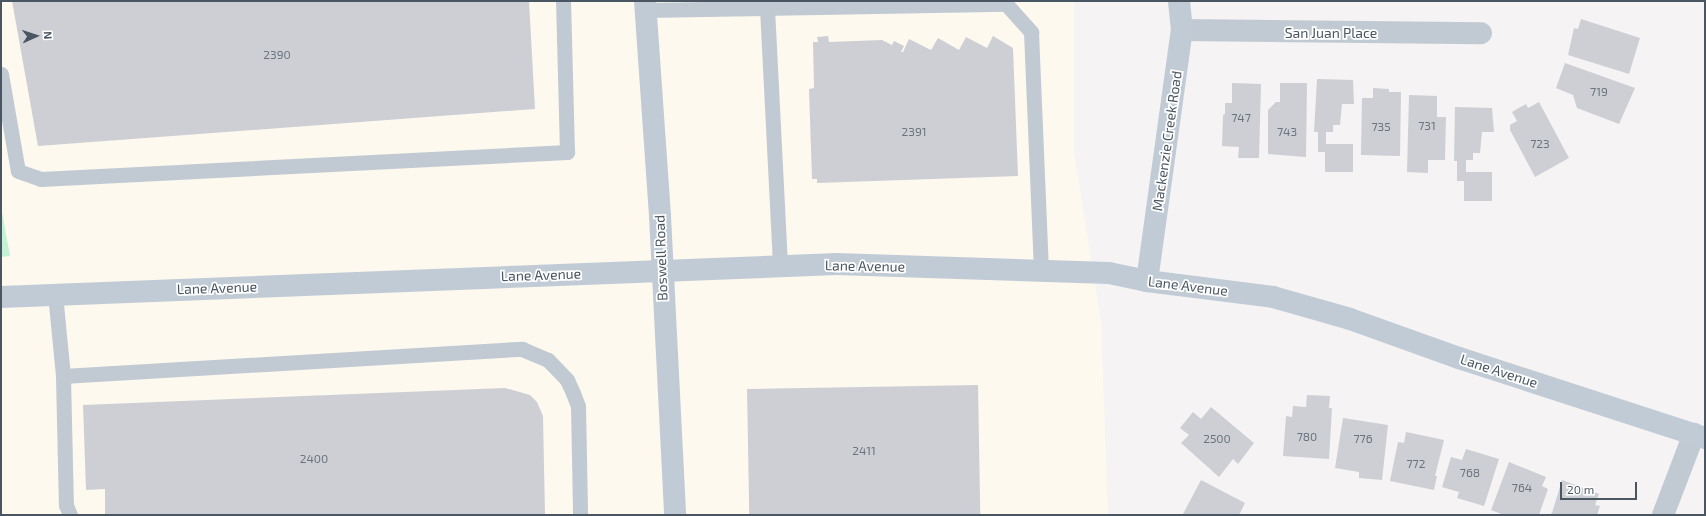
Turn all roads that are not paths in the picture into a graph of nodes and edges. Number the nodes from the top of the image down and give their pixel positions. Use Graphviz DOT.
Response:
graph roads {
  1 [pos="563,1"];
  2 [pos="1179,1"];
  3 [pos="645,6"];
  4 [pos="767,8"];
  5 [pos="1182,30"];
  6 [pos="1481,33"];
  7 [pos="1,74"];
  8 [pos="780,267"];
  9 [pos="1041,270"];
  10 [pos="662,271"];
  11 [pos="1147,281"];
  12 [pos="55,294"];
  13 [pos="1,297"];
  14 [pos="62,376"];
  15 [pos="1700,436"];
  16 [pos="70,515"];
  17 [pos="580,515"];
  18 [pos="675,515"];
  19 [pos="1663,515"];
  1 -- 7 [label="lane"];
  2 -- 5 [label="main road, Mackenzie Creek Road"];
  3 -- 4 [label="lane"];
  3 -- 10 [label="main road, Boswell Road"];
  4 -- 8 [label="lane"];
  4 -- 9 [label="lane"];
  5 -- 6 [label="street, San Juan Place"];
  5 -- 11 [label="main road, Mackenzie Creek Road"];
  8 -- 9 [label="main road, Lane Avenue"];
  8 -- 10 [label="main road, Lane Avenue"];
  9 -- 11 [label="main road, Lane Avenue"];
  10 -- 12 [label="main road, Lane Avenue"];
  10 -- 18 [label="main road, Boswell Road"];
  11 -- 15 [label="main road, Lane Avenue"];
  12 -- 13 [label="main road, Lane Avenue"];
  12 -- 14 [label="lane"];
  14 -- 16 [label="lane"];
  14 -- 17 [label="lane"];
  15 -- 19 [label="street"];
}
